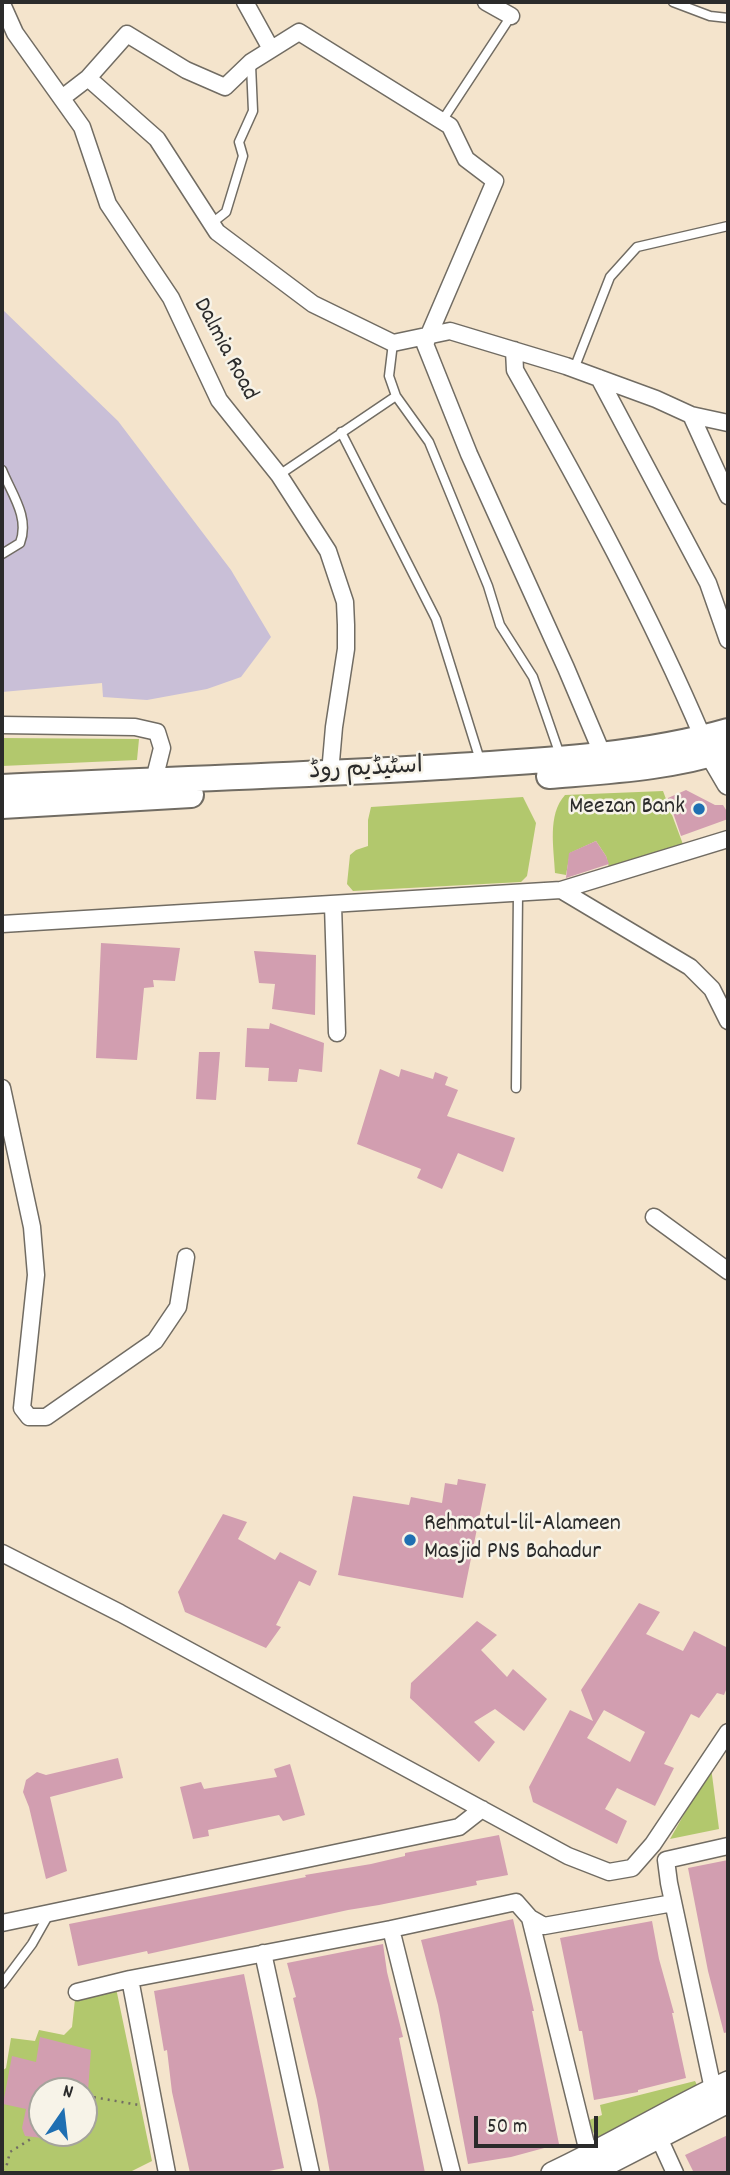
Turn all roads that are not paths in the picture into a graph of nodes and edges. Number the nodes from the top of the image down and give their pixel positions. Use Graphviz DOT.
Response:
graph roads {
  1 [pos="245,2"];
  2 [pos="486,2"];
  3 [pos="673,2"];
  4 [pos="2,4"];
  5 [pos="512,16"];
  6 [pos="728,18"];
  7 [pos="271,49"];
  8 [pos="251,62"];
  9 [pos="88,78"];
  10 [pos="62,98"];
  11 [pos="442,121"];
  12 [pos="212,223"];
  13 [pos="728,226"];
  14 [pos="428,335"];
  15 [pos="394,343"];
  16 [pos="514,350"];
  17 [pos="574,369"];
  18 [pos="599,378"];
  19 [pos="396,397"];
  20 [pos="691,415"];
  21 [pos="728,423"];
  22 [pos="341,432"];
  23 [pos="2,470"];
  24 [pos="279,475"];
  25 [pos="728,496"];
  26 [pos="2,554"];
  27 [pos="728,640"];
  28 [pos="2,725"];
  29 [pos="728,731"];
  30 [pos="714,747"];
  31 [pos="602,753"];
  32 [pos="561,758"];
  33 [pos="481,764"];
  34 [pos="330,773"];
  35 [pos="154,780"];
  36 [pos="728,784"];
  37 [pos="2,786"];
  38 [pos="2,806"];
  39 [pos="728,839"];
  40 [pos="561,890"];
  41 [pos="518,894"];
  42 [pos="332,905"];
  43 [pos="2,924"];
  44 [pos="728,1021"];
  45 [pos="337,1033"];
  46 [pos="2,1088"];
  47 [pos="516,1088"];
  48 [pos="654,1217"];
  49 [pos="186,1257"];
  50 [pos="728,1271"];
  51 [pos="2,1553"];
  52 [pos="728,1732"];
  53 [pos="482,1808"];
  54 [pos="728,1846"];
  55 [pos="673,1903"];
  56 [pos="51,1912"];
  57 [pos="530,1918"];
  58 [pos="2,1923"];
  59 [pos="391,1929"];
  60 [pos="263,1953"];
  61 [pos="130,1979"];
  62 [pos="2,1984"];
  63 [pos="78,1992"];
  64 [pos="723,2091"];
  65 [pos="659,2138"];
  66 [pos="590,2165"];
  67 [pos="162,2171"];
  68 [pos="312,2173"];
  69 [pos="452,2173"];
  70 [pos="552,2173"];
  71 [pos="676,2173"];
  1 -- 7 [label="street"];
  2 -- 5 [label="street"];
  3 -- 6 [label="lane"];
  4 -- 10 [label="street, Dalmia Road"];
  5 -- 11 [label="lane"];
  7 -- 8 [label="street"];
  7 -- 11 [label="street"];
  8 -- 9 [label="street"];
  8 -- 12 [label="lane"];
  9 -- 10 [label="street"];
  9 -- 12 [label="street"];
  10 -- 24 [label="street, Dalmia Road"];
  11 -- 14 [label="street"];
  12 -- 15 [label="street"];
  13 -- 17 [label="lane"];
  14 -- 15 [label="street"];
  14 -- 16 [label="street"];
  14 -- 31 [label="street"];
  15 -- 19 [label="lane"];
  16 -- 17 [label="street"];
  16 -- 30 [label="street"];
  17 -- 18 [label="street"];
  18 -- 20 [label="street"];
  18 -- 27 [label="street"];
  19 -- 22 [label="lane"];
  19 -- 32 [label="lane"];
  20 -- 21 [label="street"];
  20 -- 25 [label="street"];
  22 -- 24 [label="lane"];
  22 -- 33 [label="lane"];
  23 -- 26 [label="lane"];
  24 -- 34 [label="street, Dalmia Road"];
  28 -- 35 [label="street"];
  29 -- 30 [label="main road, اسٹیڈیم روڈ"];
  30 -- 31 [label="main road, اسٹیڈیم روڈ"];
  30 -- 36 [label="street"];
  30 -- 38 [label="main road, اسٹیڈیم روڈ"];
  31 -- 32 [label="main road, اسٹیڈیم روڈ"];
  32 -- 33 [label="main road, اسٹیڈیم روڈ"];
  33 -- 34 [label="main road, اسٹیڈیم روڈ"];
  34 -- 35 [label="main road, اسٹیڈیم روڈ"];
  35 -- 37 [label="main road, اسٹیڈیم روڈ"];
  39 -- 40 [label="street"];
  40 -- 41 [label="street"];
  40 -- 44 [label="street"];
  41 -- 42 [label="street"];
  41 -- 47 [label="lane"];
  42 -- 43 [label="street"];
  42 -- 45 [label="street"];
  46 -- 49 [label="street"];
  48 -- 50 [label="street"];
  51 -- 53 [label="street"];
  52 -- 53 [label="street"];
  53 -- 56 [label="street"];
  54 -- 55 [label="street"];
  55 -- 57 [label="street"];
  55 -- 64 [label="street"];
  56 -- 58 [label="street"];
  56 -- 62 [label="lane"];
  57 -- 59 [label="street"];
  57 -- 66 [label="street"];
  59 -- 60 [label="street"];
  59 -- 69 [label="street"];
  60 -- 61 [label="street"];
  60 -- 68 [label="street"];
  61 -- 63 [label="street"];
  61 -- 67 [label="street"];
  64 -- 65 [label="street"];
  64 -- 66 [label="street"];
  65 -- 66 [label="street"];
  65 -- 71 [label="street"];
  66 -- 70 [label="street"];
}
